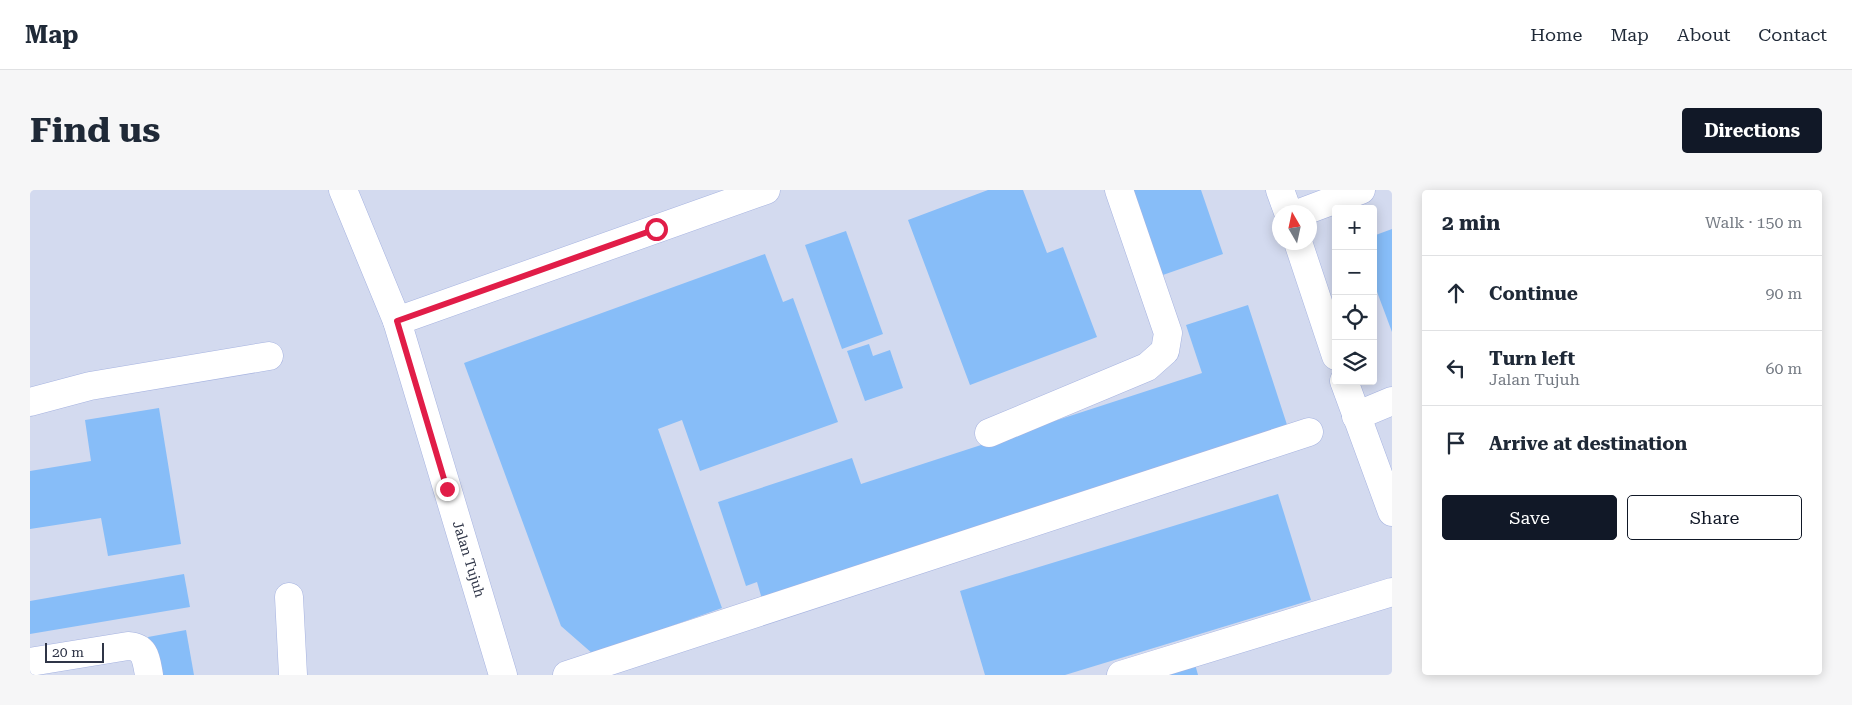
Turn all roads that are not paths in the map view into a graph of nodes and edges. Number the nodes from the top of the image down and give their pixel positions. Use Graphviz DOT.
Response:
graph roads {
  1 [pos="343,190"];
  2 [pos="766,190"];
  3 [pos="1119,190"];
  4 [pos="1280,190"];
  5 [pos="1361,190"];
  6 [pos="1285,205"];
  7 [pos="1317,206"];
  8 [pos="1301,250"];
  9 [pos="397,321"];
  10 [pos="1332,344"];
  11 [pos="269,356"];
  12 [pos="1345,385"];
  13 [pos="1392,401"];
  14 [pos="30,402"];
  15 [pos="1356,416"];
  16 [pos="1309,432"];
  17 [pos="989,433"];
  18 [pos="1392,512"];
  19 [pos="1392,592"];
  20 [pos="289,596"];
  21 [pos="30,662"];
  22 [pos="149,675"];
  23 [pos="293,675"];
  24 [pos="503,675"];
  25 [pos="567,675"];
  26 [pos="1121,675"];
  1 -- 9 [label="street, Jalan Tujuh"];
  2 -- 9 [label="street"];
  3 -- 17 [label="street"];
  4 -- 6 [label="street"];
  5 -- 7 [label="street"];
  8 -- 10 [label="street"];
  9 -- 24 [label="street, Jalan Tujuh"];
  11 -- 14 [label="street"];
  12 -- 15 [label="street"];
  13 -- 15 [label="street"];
  15 -- 18 [label="street"];
  16 -- 25 [label="street"];
  19 -- 26 [label="street"];
  20 -- 23 [label="street"];
  21 -- 22 [label="street"];
}
